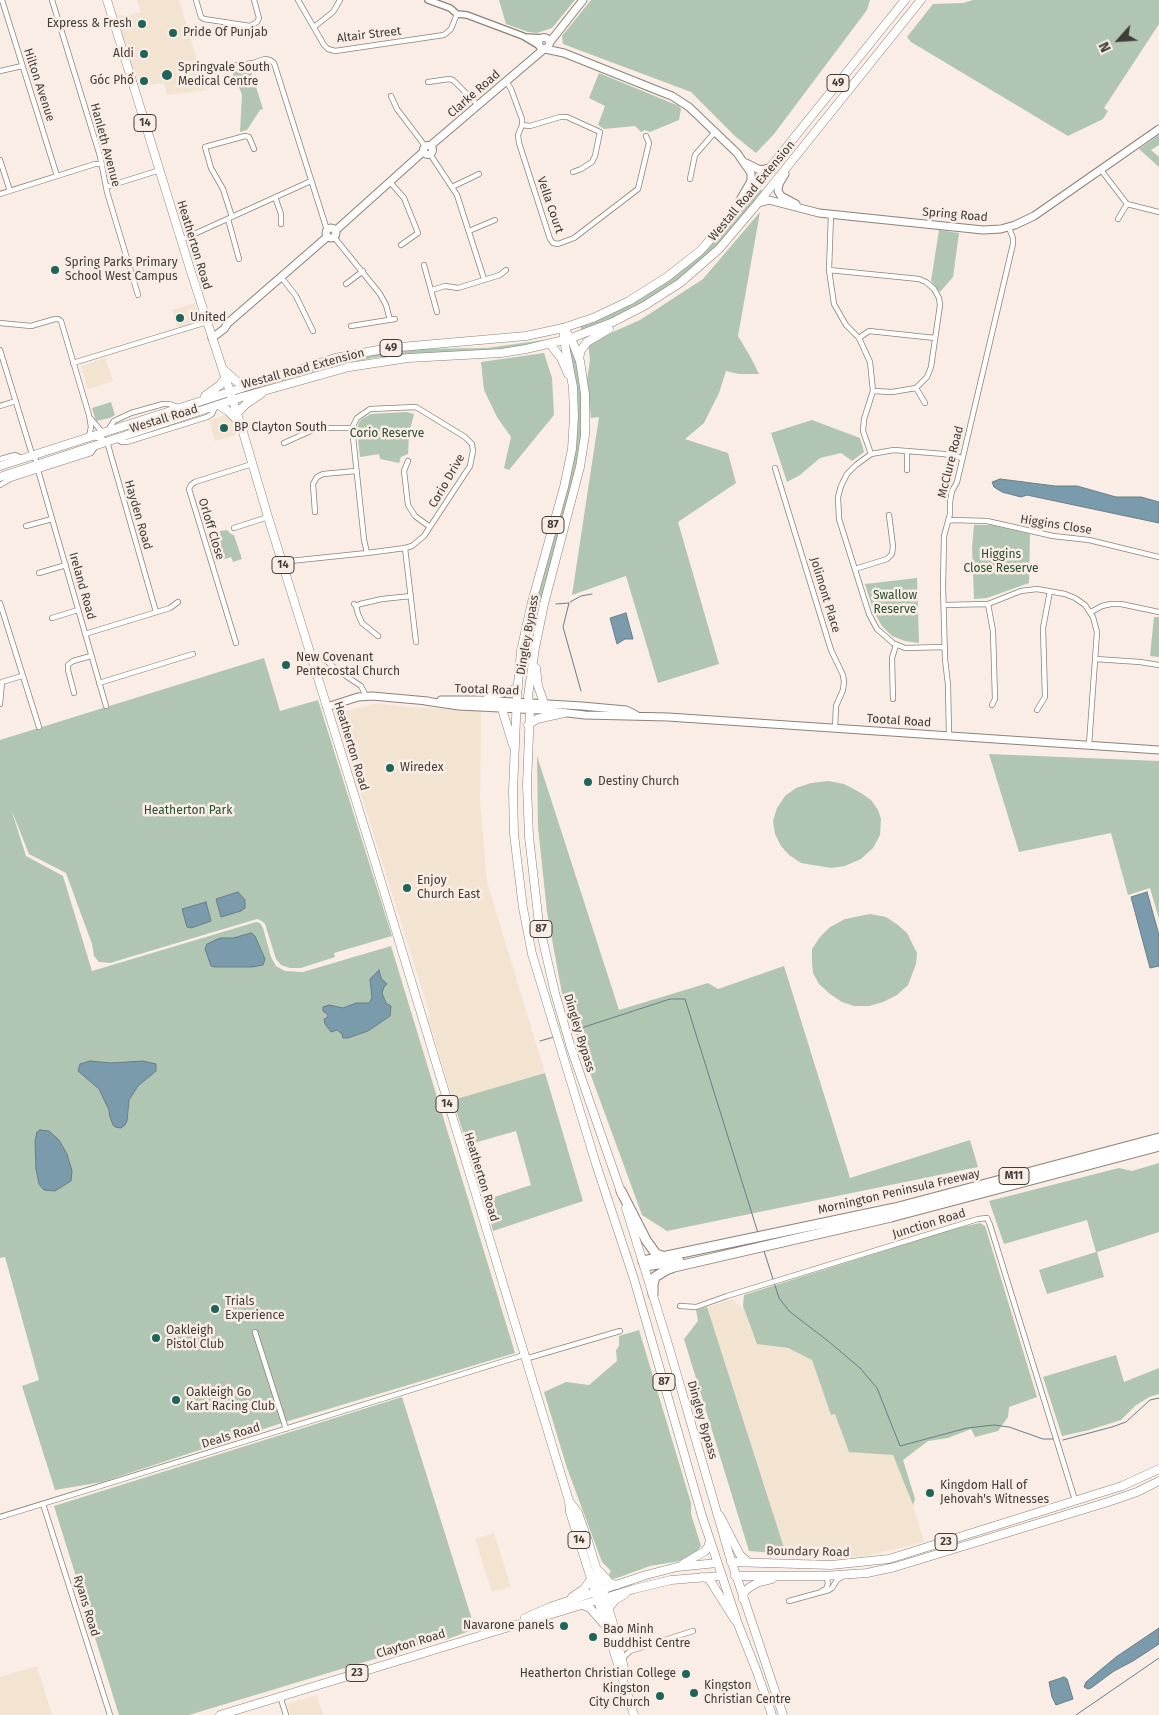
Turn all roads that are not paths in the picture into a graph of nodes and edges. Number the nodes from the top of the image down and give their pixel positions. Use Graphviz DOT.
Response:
graph roads {
  1 [pos="2,0"];
  2 [pos="52,0"];
  3 [pos="107,0"];
  4 [pos="196,0"];
  5 [pos="254,0"];
  6 [pos="298,0"];
  7 [pos="340,0"];
  8 [pos="428,0"];
  9 [pos="583,0"];
  10 [pos="905,0"];
  11 [pos="921,0"];
  12 [pos="439,2"];
  13 [pos="2,9"];
  14 [pos="457,14"];
  15 [pos="314,28"];
  16 [pos="544,44"];
  17 [pos="22,66"];
  18 [pos="218,68"];
  19 [pos="0,72"];
  20 [pos="506,81"];
  21 [pos="428,82"];
  22 [pos="391,96"];
  23 [pos="478,105"];
  24 [pos="522,125"];
  25 [pos="1159,129"];
  26 [pos="715,132"];
  27 [pos="646,136"];
  28 [pos="803,147"];
  29 [pos="254,149"];
  30 [pos="427,149"];
  31 [pos="0,160"];
  32 [pos="744,162"];
  33 [pos="102,164"];
  34 [pos="770,168"];
  35 [pos="160,170"];
  36 [pos="1101,170"];
  37 [pos="573,172"];
  38 [pos="479,174"];
  39 [pos="57,176"];
  40 [pos="690,179"];
  41 [pos="311,181"];
  42 [pos="390,182"];
  43 [pos="106,187"];
  44 [pos="452,187"];
  45 [pos="10,191"];
  46 [pos="0,194"];
  47 [pos="275,197"];
  48 [pos="758,202"];
  49 [pos="1127,204"];
  50 [pos="1159,205"];
  51 [pos="810,211"];
  52 [pos="1158,211"];
  53 [pos="831,214"];
  54 [pos="230,218"];
  55 [pos="1118,219"];
  56 [pos="495,220"];
  57 [pos="281,224"];
  58 [pos="1009,228"];
  59 [pos="469,230"];
  60 [pos="331,233"];
  61 [pos="712,238"];
  62 [pos="181,240"];
  63 [pos="401,245"];
  64 [pos="239,259"];
  65 [pos="424,265"];
  66 [pos="506,270"];
  67 [pos="829,270"];
  68 [pos="363,271"];
  69 [pos="281,277"];
  70 [pos="484,279"];
  71 [pos="346,284"];
  72 [pos="432,290"];
  73 [pos="138,295"];
  74 [pos="644,306"];
  75 [pos="437,312"];
  76 [pos="207,322"];
  77 [pos="0,323"];
  78 [pos="351,326"];
  79 [pos="563,328"];
  80 [pos="313,331"];
  81 [pos="211,335"];
  82 [pos="859,338"];
  83 [pos="936,338"];
  84 [pos="567,340"];
  85 [pos="550,344"];
  86 [pos="0,352"];
  87 [pos="580,361"];
  88 [pos="73,363"];
  89 [pos="223,369"];
  90 [pos="226,377"];
  91 [pos="245,385"];
  92 [pos="573,387"];
  93 [pos="916,388"];
  94 [pos="269,389"];
  95 [pos="230,390"];
  96 [pos="873,391"];
  97 [pos="200,400"];
  98 [pos="234,401"];
  99 [pos="16,402"];
  100 [pos="925,403"];
  101 [pos="0,406"];
  102 [pos="217,406"];
  103 [pos="237,413"];
  104 [pos="89,415"];
  105 [pos="241,424"];
  106 [pos="352,428"];
  107 [pos="105,431"];
  108 [pos="89,436"];
  109 [pos="106,441"];
  110 [pos="284,443"];
  111 [pos="907,451"];
  112 [pos="871,454"];
  113 [pos="33,455"];
  114 [pos="22,458"];
  115 [pos="963,458"];
  116 [pos="0,459"];
  117 [pos="408,461"];
  118 [pos="252,464"];
  119 [pos="0,466"];
  120 [pos="38,467"];
  121 [pos="775,468"];
  122 [pos="356,470"];
  123 [pos="908,470"];
  124 [pos="0,477"];
  125 [pos="0,485"];
  126 [pos="315,512"];
  127 [pos="888,515"];
  128 [pos="268,517"];
  129 [pos="52,518"];
  130 [pos="948,521"];
  131 [pos="26,526"];
  132 [pos="430,527"];
  133 [pos="234,528"];
  134 [pos="405,548"];
  135 [pos="365,553"];
  136 [pos="1159,557"];
  137 [pos="282,563"];
  138 [pos="66,565"];
  139 [pos="855,569"];
  140 [pos="39,573"];
  141 [pos="1050,591"];
  142 [pos="411,596"];
  143 [pos="178,602"];
  144 [pos="0,603"];
  145 [pos="988,604"];
  146 [pos="944,605"];
  147 [pos="78,610"];
  148 [pos="156,612"];
  149 [pos="1091,612"];
  150 [pos="1159,612"];
  151 [pos="2,613"];
  152 [pos="52,618"];
  153 [pos="85,634"];
  154 [pos="378,636"];
  155 [pos="236,642"];
  156 [pos="416,642"];
  157 [pos="896,645"];
  158 [pos="535,648"];
  159 [pos="945,648"];
  160 [pos="193,654"];
  161 [pos="91,656"];
  162 [pos="321,656"];
  163 [pos="1095,659"];
  164 [pos="1159,666"];
  165 [pos="22,676"];
  166 [pos="1,682"];
  167 [pos="99,683"];
  168 [pos="518,688"];
  169 [pos="74,693"];
  170 [pos="366,696"];
  171 [pos="893,698"];
  172 [pos="486,700"];
  173 [pos="425,701"];
  174 [pos="544,703"];
  175 [pos="0,704"];
  176 [pos="992,705"];
  177 [pos="106,706"];
  178 [pos="517,706"];
  179 [pos="529,706"];
  180 [pos="327,707"];
  181 [pos="502,709"];
  182 [pos="1037,710"];
  183 [pos="564,713"];
  184 [pos="637,715"];
  185 [pos="528,725"];
  186 [pos="39,727"];
  187 [pos="835,728"];
  188 [pos="949,735"];
  189 [pos="1089,745"];
  190 [pos="1159,750"];
  191 [pos="515,752"];
  192 [pos="1159,1138"];
  193 [pos="1159,1146"];
  194 [pos="621,1191"];
  195 [pos="726,1254"];
  196 [pos="662,1256"];
  197 [pos="644,1263"];
  198 [pos="630,1266"];
  199 [pos="653,1294"];
  200 [pos="680,1306"];
  201 [pos="620,1331"];
  202 [pos="254,1332"];
  203 [pos="525,1357"];
  204 [pos="286,1429"];
  205 [pos="1159,1469"];
  206 [pos="1159,1481"];
  207 [pos="569,1500"];
  208 [pos="1075,1500"];
  209 [pos="44,1504"];
  210 [pos="716,1507"];
  211 [pos="1079,1511"];
  212 [pos="0,1517"];
  213 [pos="710,1541"];
  214 [pos="593,1560"];
  215 [pos="731,1562"];
  216 [pos="748,1562"];
  217 [pos="717,1563"];
  218 [pos="832,1565"];
  219 [pos="677,1567"];
  220 [pos="857,1574"];
  221 [pos="846,1575"];
  222 [pos="722,1576"];
  223 [pos="736,1576"];
  224 [pos="784,1576"];
  225 [pos="824,1576"];
  226 [pos="700,1577"];
  227 [pos="591,1580"];
  228 [pos="617,1585"];
  229 [pos="634,1589"];
  230 [pos="818,1593"];
  231 [pos="600,1595"];
  232 [pos="744,1601"];
  233 [pos="789,1601"];
  234 [pos="583,1604"];
  235 [pos="561,1606"];
  236 [pos="608,1609"];
  237 [pos="738,1624"];
  238 [pos="607,1629"];
  239 [pos="693,1631"];
  240 [pos="618,1646"];
  241 [pos="630,1651"];
  242 [pos="622,1661"];
  243 [pos="280,1696"];
  244 [pos="110,1715"];
  245 [pos="220,1715"];
  246 [pos="286,1715"];
  247 [pos="636,1715"];
  248 [pos="772,1715"];
  249 [pos="783,1715"];
  1 -- 13 [label="street, Hilton Avenue"];
  2 -- 33 [label="street, Hanleth Avenue"];
  3 -- 35 [label="main road, Heatherton Road / 14"];
  4 -- 5 [label="street"];
  6 -- 15 [label="street, Altair Street"];
  7 -- 15 [label="street"];
  8 -- 12 [label="street"];
  9 -- 16 [label="main road, Clarke Road"];
  10 -- 34 [label="main road, Westall Road Extension / 49"];
  11 -- 28 [label="main road, Westall Road Extension / 49"];
  12 -- 14 [label="street"];
  13 -- 17 [label="street, Hilton Avenue"];
  14 -- 15 [label="street, Altair Street"];
  14 -- 16 [label="street"];
  16 -- 20 [label="main road, Clarke Road"];
  16 -- 26 [label="main road"];
  17 -- 19 [label="street"];
  17 -- 39 [label="street, Hilton Avenue"];
  18 -- 41 [label="street"];
  20 -- 23 [label="main road, Clarke Road"];
  20 -- 24 [label="street, Vella Court"];
  21 -- 23 [label="street"];
  22 -- 30 [label="street"];
  23 -- 30 [label="main road, Clarke Road"];
  24 -- 27 [label="street, Vella Court"];
  24 -- 37 [label="street"];
  25 -- 36 [label="main road, Spring Road"];
  26 -- 32 [label="main road"];
  26 -- 40 [label="street"];
  28 -- 48 [label="main road, Westall Road Extension / 49"];
  28 -- 51 [label="main road, Spring Road"];
  29 -- 54 [label="street"];
  30 -- 42 [label="main road, Clarke Road"];
  30 -- 44 [label="street"];
  31 -- 45 [label="street"];
  32 -- 34 [label="main road"];
  32 -- 61 [label="main road"];
  33 -- 39 [label="street"];
  33 -- 43 [label="street, Hanleth Avenue"];
  34 -- 61 [label="main road, Westall Road Extension / 49"];
  35 -- 43 [label="street"];
  35 -- 62 [label="main road, Heatherton Road / 14"];
  36 -- 49 [label="street"];
  36 -- 58 [label="main road, Spring Road"];
  38 -- 44 [label="street"];
  39 -- 45 [label="street"];
  41 -- 47 [label="street"];
  41 -- 60 [label="street"];
  42 -- 60 [label="main road, Clarke Road"];
  42 -- 63 [label="street"];
  43 -- 73 [label="street, Hanleth Avenue"];
  44 -- 59 [label="street"];
  45 -- 46 [label="street"];
  47 -- 54 [label="street"];
  47 -- 57 [label="street"];
  48 -- 51 [label="main road, Spring Road"];
  48 -- 74 [label="main road, Westall Road Extension / 49"];
  49 -- 52 [label="street"];
  49 -- 55 [label="street"];
  50 -- 52 [label="street"];
  51 -- 53 [label="main road, Spring Road"];
  53 -- 58 [label="main road, Spring Road"];
  53 -- 67 [label="street"];
  54 -- 62 [label="street"];
  54 -- 64 [label="street"];
  56 -- 59 [label="street"];
  58 -- 115 [label="street, McClure Road"];
  59 -- 70 [label="street"];
  60 -- 68 [label="street"];
  60 -- 69 [label="main road, Clarke Road"];
  61 -- 79 [label="main road, Westall Road Extension / 49"];
  62 -- 76 [label="main road, Heatherton Road / 14"];
  65 -- 72 [label="street"];
  66 -- 70 [label="street"];
  67 -- 82 [label="street"];
  67 -- 83 [label="street"];
  68 -- 71 [label="street"];
  68 -- 78 [label="street"];
  69 -- 80 [label="street"];
  69 -- 81 [label="main road, Clarke Road"];
  70 -- 72 [label="street"];
  72 -- 75 [label="street"];
  74 -- 84 [label="main road, Westall Road Extension / 49"];
  74 -- 87 [label="main road"];
  76 -- 81 [label="main road, Heatherton Road / 14"];
  76 -- 88 [label="street"];
  77 -- 88 [label="street"];
  79 -- 84 [label="main road, 87"];
  79 -- 91 [label="main road, Westall Road Extension / 49"];
  81 -- 89 [label="main road, Heatherton Road / 14"];
  82 -- 83 [label="street"];
  82 -- 96 [label="street"];
  83 -- 93 [label="street"];
  84 -- 85 [label="main road, Westall Road Extension / 49"];
  84 -- 87 [label="main road, Dingley Bypass / 87"];
  84 -- 92 [label="main road, Dingley Bypass / 87"];
  85 -- 92 [label="main road"];
  85 -- 94 [label="main road, Westall Road Extension / 49"];
  86 -- 99 [label="street, Ireland Road"];
  87 -- 158 [label="main road, Dingley Bypass / 87"];
  88 -- 104 [label="street"];
  89 -- 90 [label="main road, Heatherton Road / 14"];
  89 -- 91 [label="main road"];
  90 -- 95 [label="main road, Heatherton Road / 14"];
  90 -- 97 [label="main road"];
  91 -- 95 [label="main road, Westall Road Extension / 49"];
  92 -- 168 [label="main road, Dingley Bypass / 87"];
  93 -- 96 [label="street"];
  93 -- 100 [label="street"];
  94 -- 98 [label="main road, Westall Road Extension / 49"];
  94 -- 103 [label="main road"];
  95 -- 97 [label="main road, Westall Road / 49"];
  95 -- 98 [label="main road, Heatherton Road / 14"];
  96 -- 112 [label="street"];
  97 -- 107 [label="main road, Westall Road / 49"];
  98 -- 102 [label="main road, Westall Road / 49"];
  98 -- 103 [label="main road, Heatherton Road / 14"];
  99 -- 101 [label="street"];
  99 -- 113 [label="street, Ireland Road"];
  102 -- 105 [label="main road"];
  102 -- 109 [label="main road, Westall Road / 49"];
  103 -- 105 [label="main road, Heatherton Road / 14"];
  104 -- 107 [label="street"];
  104 -- 108 [label="street"];
  105 -- 118 [label="main road, Heatherton Road / 14"];
  106 -- 110 [label="street"];
  106 -- 122 [label="street"];
  106 -- 132 [label="street, Corio Drive"];
  107 -- 108 [label="main road, Westall Road / 49"];
  108 -- 109 [label="street"];
  108 -- 113 [label="main road, Westall Road / 49"];
  109 -- 120 [label="main road, Westall Road / 49"];
  109 -- 148 [label="street, Hayden Road"];
  111 -- 112 [label="street"];
  111 -- 115 [label="street"];
  111 -- 123 [label="street"];
  112 -- 139 [label="street"];
  113 -- 114 [label="main road, Westall Road / 49"];
  113 -- 120 [label="street, Ireland Road"];
  114 -- 116 [label="street, Westall Road"];
  114 -- 119 [label="main road, Westall Road / 49"];
  115 -- 130 [label="street, McClure Road"];
  117 -- 132 [label="street"];
  118 -- 128 [label="main road, Heatherton Road / 14"];
  118 -- 155 [label="street, Orloff Close"];
  120 -- 124 [label="main road, Westall Road / 49"];
  120 -- 125 [label="street, Westall Road"];
  120 -- 129 [label="street, Ireland Road"];
  121 -- 187 [label="street, Jolimont Place"];
  122 -- 126 [label="street"];
  122 -- 135 [label="street"];
  127 -- 139 [label="street"];
  128 -- 133 [label="street"];
  128 -- 137 [label="main road, Heatherton Road / 14"];
  129 -- 131 [label="street"];
  129 -- 138 [label="street, Ireland Road"];
  130 -- 136 [label="street, Higgins Close"];
  130 -- 146 [label="street, McClure Road"];
  132 -- 134 [label="street, Corio Drive"];
  134 -- 135 [label="street, Corio Drive"];
  134 -- 142 [label="street"];
  135 -- 137 [label="street, Corio Drive"];
  137 -- 180 [label="main road, Heatherton Road / 14"];
  138 -- 140 [label="street"];
  138 -- 147 [label="street, Ireland Road"];
  139 -- 157 [label="street"];
  141 -- 145 [label="street"];
  141 -- 149 [label="street"];
  141 -- 182 [label="street"];
  142 -- 154 [label="street"];
  142 -- 156 [label="street"];
  143 -- 148 [label="street"];
  144 -- 151 [label="street"];
  145 -- 146 [label="street"];
  145 -- 176 [label="street"];
  146 -- 159 [label="street, McClure Road"];
  147 -- 152 [label="street"];
  147 -- 153 [label="street, Ireland Road"];
  148 -- 153 [label="street"];
  149 -- 150 [label="street"];
  149 -- 163 [label="street"];
  151 -- 165 [label="street"];
  153 -- 161 [label="street, Ireland Road"];
  157 -- 159 [label="street"];
  157 -- 171 [label="street"];
  158 -- 174 [label="main road"];
  158 -- 179 [label="main road, Dingley Bypass / 87"];
  159 -- 188 [label="street, McClure Road"];
  160 -- 167 [label="street"];
  161 -- 167 [label="street, Ireland Road"];
  161 -- 169 [label="street"];
  162 -- 170 [label="street"];
  163 -- 164 [label="street"];
  163 -- 189 [label="street"];
  165 -- 166 [label="street"];
  165 -- 186 [label="street"];
  166 -- 175 [label="street"];
  167 -- 177 [label="street, Ireland Road"];
  168 -- 172 [label="main road"];
  168 -- 178 [label="main road, Dingley Bypass / 87"];
  170 -- 173 [label="main road, Tootal Road"];
  170 -- 180 [label="main road, Tootal Road"];
  172 -- 173 [label="main road, Tootal Road"];
  172 -- 178 [label="main road, Tootal Road"];
  173 -- 181 [label="main road, Tootal Road"];
  174 -- 179 [label="main road, Tootal Road"];
  174 -- 184 [label="main road, Tootal Road"];
  178 -- 179 [label="main road, Tootal Road"];
  178 -- 181 [label="main road, Tootal Road"];
  178 -- 191 [label="main road, Dingley Bypass / 87"];
  179 -- 183 [label="main road, Tootal Road"];
  179 -- 185 [label="main road, Dingley Bypass / 87"];
  180 -- 203 [label="main road, Heatherton Road / 14"];
  181 -- 191 [label="main road"];
  183 -- 184 [label="main road, Tootal Road"];
  183 -- 185 [label="main road"];
  184 -- 187 [label="main road, Tootal Road"];
  185 -- 194 [label="main road, Dingley Bypass / 87"];
  187 -- 188 [label="main road, Tootal Road"];
  188 -- 189 [label="main road, Tootal Road"];
  189 -- 190 [label="main road, Tootal Road"];
  191 -- 198 [label="main road, Dingley Bypass / 87"];
  192 -- 196 [label="highway, Mornington Peninsula Freeway / M11"];
  193 -- 195 [label="highway, Mornington Peninsula Freeway / M11"];
  194 -- 196 [label="highway"];
  194 -- 197 [label="main road, Dingley Bypass / 87"];
  195 -- 197 [label="highway, Mornington Peninsula Freeway / M11"];
  195 -- 199 [label="highway, Mornington Peninsula Freeway / M11"];
  196 -- 197 [label="highway, Mornington Peninsula Freeway / M11"];
  197 -- 198 [label="main road, M11"];
  197 -- 199 [label="main road, Dingley Bypass / 87"];
  198 -- 213 [label="main road, Dingley Bypass / 87"];
  199 -- 210 [label="main road, Dingley Bypass / 87"];
  200 -- 208 [label="street, Junction Road"];
  201 -- 203 [label="street, Deals Road"];
  202 -- 204 [label="street"];
  203 -- 204 [label="street, Deals Road"];
  203 -- 207 [label="main road, Heatherton Road / 14"];
  204 -- 209 [label="street, Deals Road"];
  205 -- 208 [label="main road, Boundary Road / 23"];
  206 -- 211 [label="main road, Boundary Road / 23"];
  207 -- 214 [label="main road, Heatherton Road / 14"];
  207 -- 227 [label="main road, Heatherton Road / 14"];
  208 -- 211 [label="main road"];
  208 -- 218 [label="main road, Boundary Road / 23"];
  209 -- 212 [label="street, Deals Road"];
  209 -- 244 [label="street, Ryans Road"];
  210 -- 215 [label="main road, Dingley Bypass / 87"];
  210 -- 216 [label="main road"];
  211 -- 220 [label="main road, Boundary Road / 23"];
  213 -- 217 [label="main road, Dingley Bypass / 87"];
  213 -- 219 [label="main road"];
  214 -- 228 [label="main road"];
  214 -- 231 [label="main road, Heatherton Road / 14"];
  215 -- 216 [label="main road, Boundary Road / 23"];
  215 -- 217 [label="main road, Boundary Road / 23"];
  215 -- 223 [label="main road, Dingley Bypass / 87"];
  216 -- 218 [label="main road, Boundary Road / 23"];
  217 -- 219 [label="main road, Boundary Road / 23"];
  217 -- 222 [label="main road, Dingley Bypass / 87"];
  218 -- 220 [label="main road"];
  219 -- 228 [label="main road, Boundary Road / 23"];
  220 -- 221 [label="main road, Boundary Road / 23"];
  221 -- 225 [label="main road, Boundary Road / 23"];
  221 -- 230 [label="street"];
  222 -- 223 [label="main road, Boundary Road / 23"];
  222 -- 226 [label="main road, Boundary Road / 23"];
  222 -- 237 [label="main road, Dingley Bypass / 87"];
  223 -- 224 [label="main road, Boundary Road / 23"];
  223 -- 232 [label="main road, Dingley Bypass / 87"];
  224 -- 225 [label="main road, Boundary Road / 23"];
  224 -- 232 [label="main road"];
  225 -- 230 [label="street"];
  226 -- 229 [label="main road, Boundary Road / 23"];
  226 -- 237 [label="main road"];
  227 -- 231 [label="main road, Heatherton Road / 14"];
  227 -- 235 [label="main road"];
  228 -- 231 [label="main road, Boundary Road / 23"];
  229 -- 231 [label="main road, Boundary Road / 23"];
  229 -- 236 [label="main road"];
  230 -- 233 [label="street"];
  231 -- 234 [label="main road, Clayton Road / 23"];
  231 -- 235 [label="main road, Clayton Road / 23"];
  231 -- 236 [label="main road, 14"];
  231 -- 238 [label="main road, 14"];
  232 -- 249 [label="main road, Dingley Bypass / 87"];
  234 -- 235 [label="main road, Clayton Road / 23"];
  234 -- 238 [label="main road"];
  235 -- 243 [label="main road, Clayton Road / 23"];
  236 -- 240 [label="main road, 14"];
  237 -- 248 [label="main road, Dingley Bypass / 87"];
  238 -- 247 [label="main road, 14"];
  239 -- 241 [label="street"];
  240 -- 241 [label="street"];
  240 -- 242 [label="main road, 14"];
  241 -- 242 [label="street"];
  242 -- 247 [label="main road, 14"];
  243 -- 245 [label="main road, Clayton Road / 23"];
  243 -- 246 [label="street"];
}
